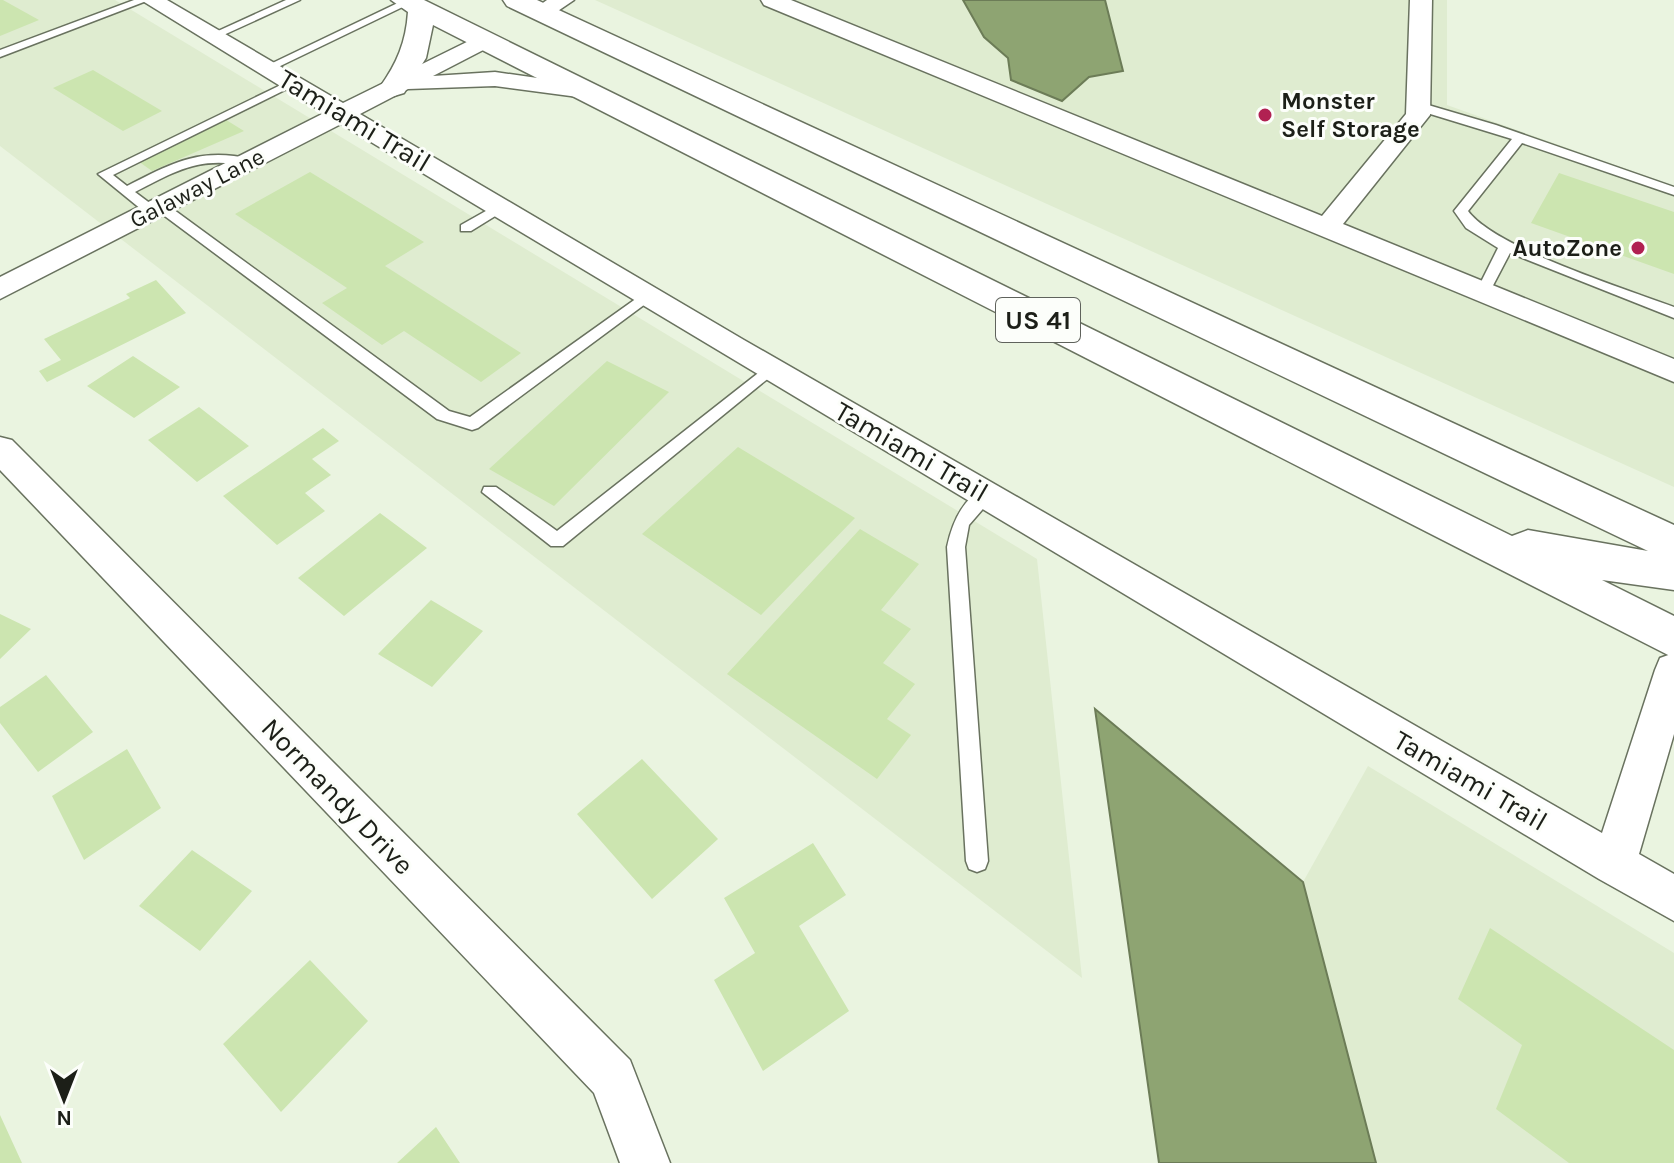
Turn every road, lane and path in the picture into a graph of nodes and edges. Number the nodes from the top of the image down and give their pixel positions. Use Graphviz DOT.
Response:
graph roads {
  1 [pos="144,0"];
  2 [pos="152,0"];
  3 [pos="295,0"];
  4 [pos="772,0"];
  5 [pos="1421,0"];
  6 [pos="411,4"];
  7 [pos="540,4"];
  8 [pos="213,36"];
  9 [pos="483,41"];
  10 [pos="0,54"];
  11 [pos="630,54"];
  12 [pos="280,75"];
  13 [pos="394,87"];
  14 [pos="578,90"];
  15 [pos="1418,106"];
  16 [pos="343,113"];
  17 [pos="1519,138"];
  18 [pos="247,162"];
  19 [pos="1674,191"];
  20 [pos="126,192"];
  21 [pos="500,207"];
  22 [pos="156,209"];
  23 [pos="466,228"];
  24 [pos="1326,228"];
  25 [pos="1506,247"];
  26 [pos="0,289"];
  27 [pos="1483,292"];
  28 [pos="649,296"];
  29 [pos="1674,313"];
  30 [pos="771,368"];
  31 [pos="1674,371"];
  32 [pos="0,449"];
  33 [pos="490,492"];
  34 [pos="987,495"];
  35 [pos="1471,536"];
  36 [pos="1674,544"];
  37 [pos="1674,572"];
  38 [pos="1674,638"];
  39 [pos="1674,670"];
  40 [pos="977,861"];
  41 [pos="1614,864"];
  42 [pos="1674,899"];
  43 [pos="645,1163"];
  1 -- 10 [label="lane"];
  2 -- 8 [label="street, Tamiami Trail"];
  3 -- 8 [label="lane"];
  4 -- 24 [label="street"];
  5 -- 15 [label="street"];
  6 -- 9 [label="main road, US 41"];
  6 -- 12 [label="lane"];
  6 -- 13 [label="main road"];
  7 -- 11 [label="main road, US 41"];
  8 -- 12 [label="street, Tamiami Trail"];
  9 -- 11 [label="main road"];
  9 -- 13 [label="street, Galaway Lane"];
  9 -- 14 [label="main road, US 41"];
  11 -- 36 [label="main road, US 41"];
  12 -- 16 [label="street, Tamiami Trail"];
  12 -- 20 [label="lane"];
  13 -- 14 [label="street, Galaway Lane"];
  13 -- 16 [label="street, Galaway Lane"];
  14 -- 35 [label="main road, US 41"];
  15 -- 17 [label="lane"];
  15 -- 24 [label="street"];
  16 -- 18 [label="street, Galaway Lane"];
  16 -- 21 [label="street, Tamiami Trail"];
  17 -- 19 [label="lane"];
  17 -- 25 [label="lane"];
  18 -- 20 [label="lane"];
  18 -- 22 [label="street, Galaway Lane"];
  20 -- 22 [label="lane"];
  21 -- 23 [label="lane"];
  21 -- 28 [label="street, Tamiami Trail"];
  22 -- 26 [label="street, Galaway Lane"];
  22 -- 28 [label="lane"];
  24 -- 27 [label="street"];
  25 -- 27 [label="lane"];
  25 -- 29 [label="lane"];
  27 -- 31 [label="street"];
  28 -- 30 [label="street, Tamiami Trail"];
  30 -- 33 [label="lane"];
  30 -- 34 [label="street, Tamiami Trail"];
  32 -- 43 [label="street, Normandy Drive"];
  34 -- 40 [label="lane"];
  34 -- 41 [label="street, Tamiami Trail"];
  35 -- 37 [label="main road"];
  35 -- 38 [label="main road, US 41"];
  39 -- 41 [label="street"];
  41 -- 42 [label="street, Tamiami Trail"];
}
